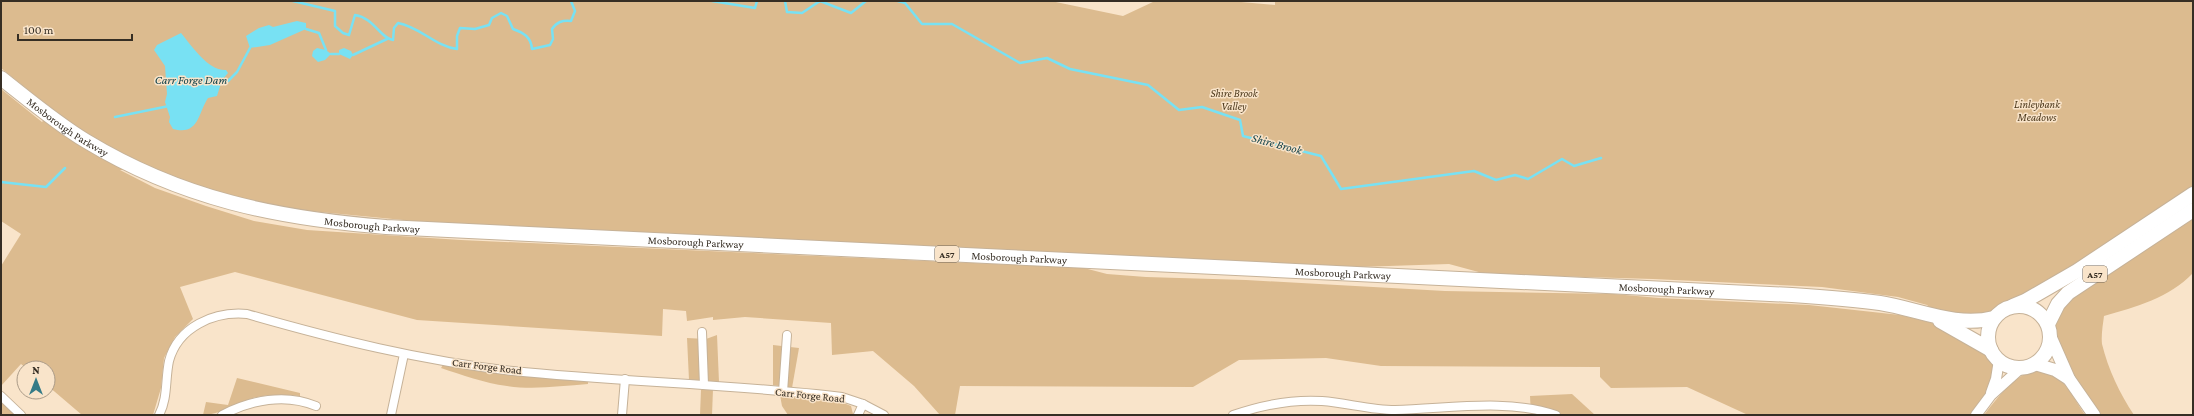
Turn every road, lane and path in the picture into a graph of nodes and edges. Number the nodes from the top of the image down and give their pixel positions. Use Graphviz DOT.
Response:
graph roads {
  1 [pos="1,78"];
  2 [pos="2193,194"];
  3 [pos="2193,210"];
  4 [pos="2013,306"];
  5 [pos="1928,314"];
  6 [pos="1994,318"];
  7 [pos="2048,324"];
  8 [pos="702,332"];
  9 [pos="787,335"];
  10 [pos="2051,338"];
  11 [pos="404,354"];
  12 [pos="1995,355"];
  13 [pos="2035,364"];
  14 [pos="2021,368"];
  15 [pos="625,379"];
  16 [pos="2069,379"];
  17 [pos="704,385"];
  18 [pos="783,392"];
  19 [pos="1991,395"];
  20 [pos="1,396"];
  21 [pos="863,404"];
  22 [pos="316,406"];
  23 [pos="21,415"];
  24 [pos="159,415"];
  25 [pos="222,415"];
  26 [pos="391,415"];
  27 [pos="622,415"];
  28 [pos="858,415"];
  29 [pos="884,415"];
  30 [pos="1233,415"];
  31 [pos="1556,415"];
  32 [pos="1976,415"];
  33 [pos="2094,415"];
  1 -- 5 [label="highway, Mosborough Parkway / A57"];
  2 -- 4 [label="highway, A57"];
  3 -- 7 [label="highway, A57"];
  4 -- 6 [label="highway, A57"];
  4 -- 7 [label="highway"];
  5 -- 6 [label="highway, Mosborough Parkway / A57"];
  5 -- 12 [label="highway, Mosborough Parkway / A57"];
  6 -- 12 [label="highway"];
  7 -- 10 [label="highway"];
  8 -- 17 [label="street"];
  9 -- 18 [label="street"];
  10 -- 13 [label="highway"];
  10 -- 16 [label="main road"];
  11 -- 15 [label="street, Carr Forge Road"];
  11 -- 24 [label="street, Carr Forge Road"];
  11 -- 26 [label="street"];
  12 -- 14 [label="highway, A57"];
  12 -- 19 [label="street"];
  13 -- 14 [label="highway"];
  13 -- 16 [label="main road"];
  14 -- 19 [label="street"];
  15 -- 17 [label="street, Carr Forge Road"];
  15 -- 27 [label="street"];
  16 -- 33 [label="main road"];
  17 -- 18 [label="street, Carr Forge Road"];
  18 -- 21 [label="street, Carr Forge Road"];
  19 -- 32 [label="street"];
  20 -- 23 [label="street"];
  21 -- 28 [label="street"];
  21 -- 29 [label="street, Carr Forge Road"];
  22 -- 25 [label="street"];
  30 -- 31 [label="street"];
}
